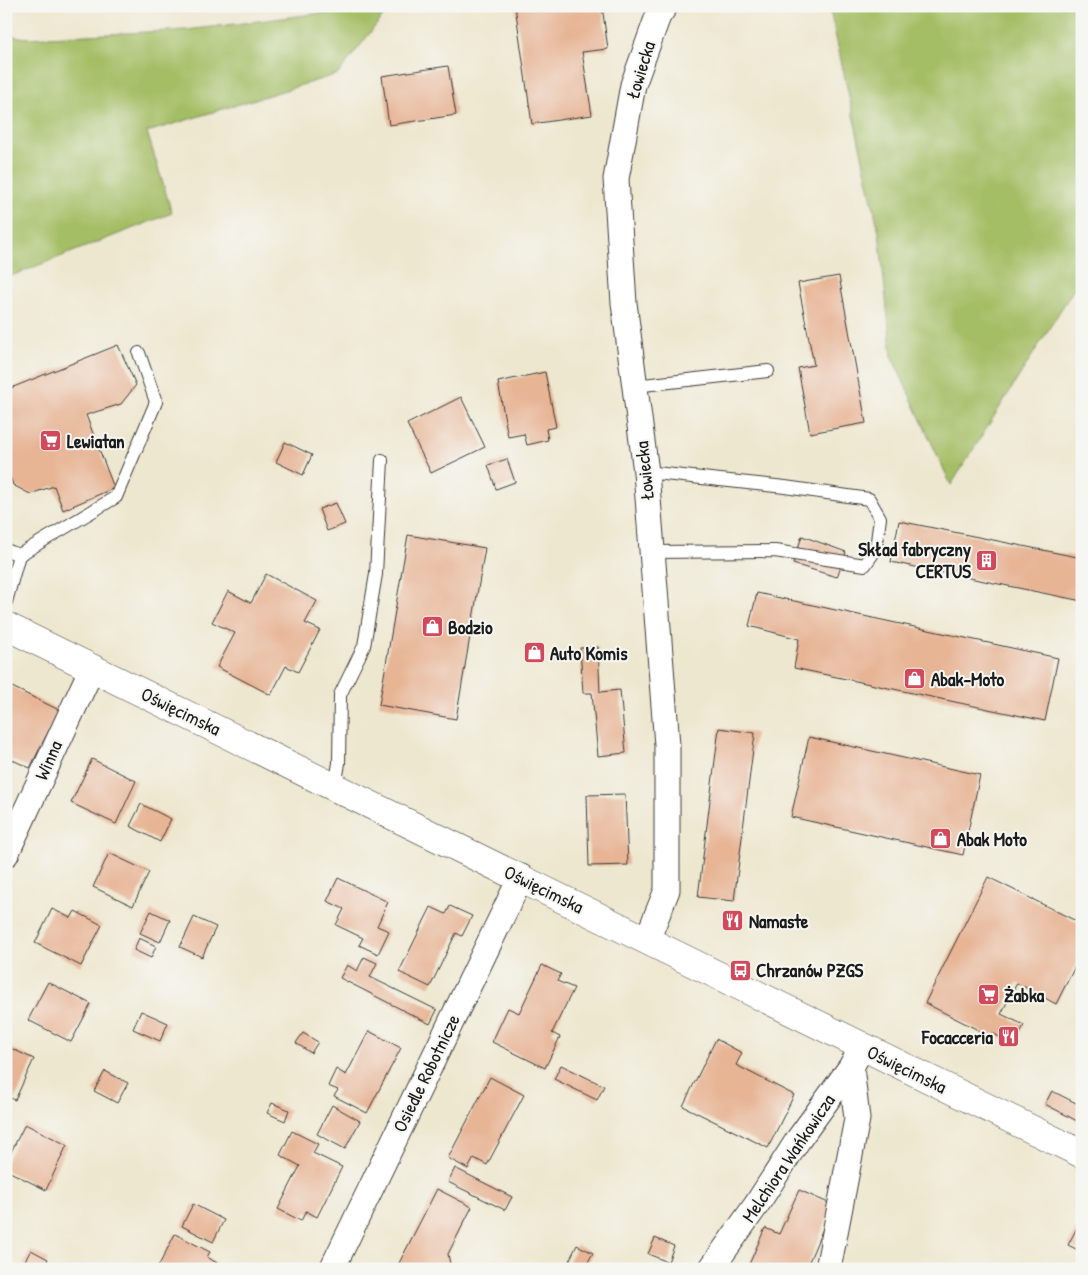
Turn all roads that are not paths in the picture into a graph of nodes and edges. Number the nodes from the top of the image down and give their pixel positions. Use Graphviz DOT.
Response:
graph roads {
  1 [pos="665,6"];
  2 [pos="139,353"];
  3 [pos="768,371"];
  4 [pos="634,386"];
  5 [pos="382,460"];
  6 [pos="646,472"];
  7 [pos="6,550"];
  8 [pos="652,552"];
  9 [pos="19,555"];
  10 [pos="6,602"];
  11 [pos="6,626"];
  12 [pos="92,668"];
  13 [pos="336,787"];
  14 [pos="6,854"];
  15 [pos="521,877"];
  16 [pos="647,940"];
  17 [pos="857,1057"];
  18 [pos="1082,1154"];
  19 [pos="332,1269"];
  20 [pos="711,1269"];
  21 [pos="828,1269"];
  1 -- 4 [label="street, Łowiecka"];
  2 -- 9 [label="lane"];
  3 -- 4 [label="lane"];
  4 -- 6 [label="street, Łowiecka"];
  5 -- 13 [label="lane"];
  6 -- 8 [label="street, Łowiecka"];
  6 -- 8 [label="lane"];
  7 -- 9 [label="lane"];
  8 -- 16 [label="street, Łowiecka"];
  9 -- 10 [label="lane"];
  11 -- 12 [label="street, Oświęcimska"];
  12 -- 13 [label="street, Oświęcimska"];
  12 -- 14 [label="street, Winna"];
  13 -- 15 [label="street, Oświęcimska"];
  15 -- 16 [label="street, Oświęcimska"];
  15 -- 19 [label="street, Osiedle Robotnicze"];
  16 -- 17 [label="street, Oświęcimska"];
  17 -- 18 [label="street, Oświęcimska"];
  17 -- 20 [label="street, Melchiora Wańkowicza"];
  17 -- 21 [label="street"];
}
